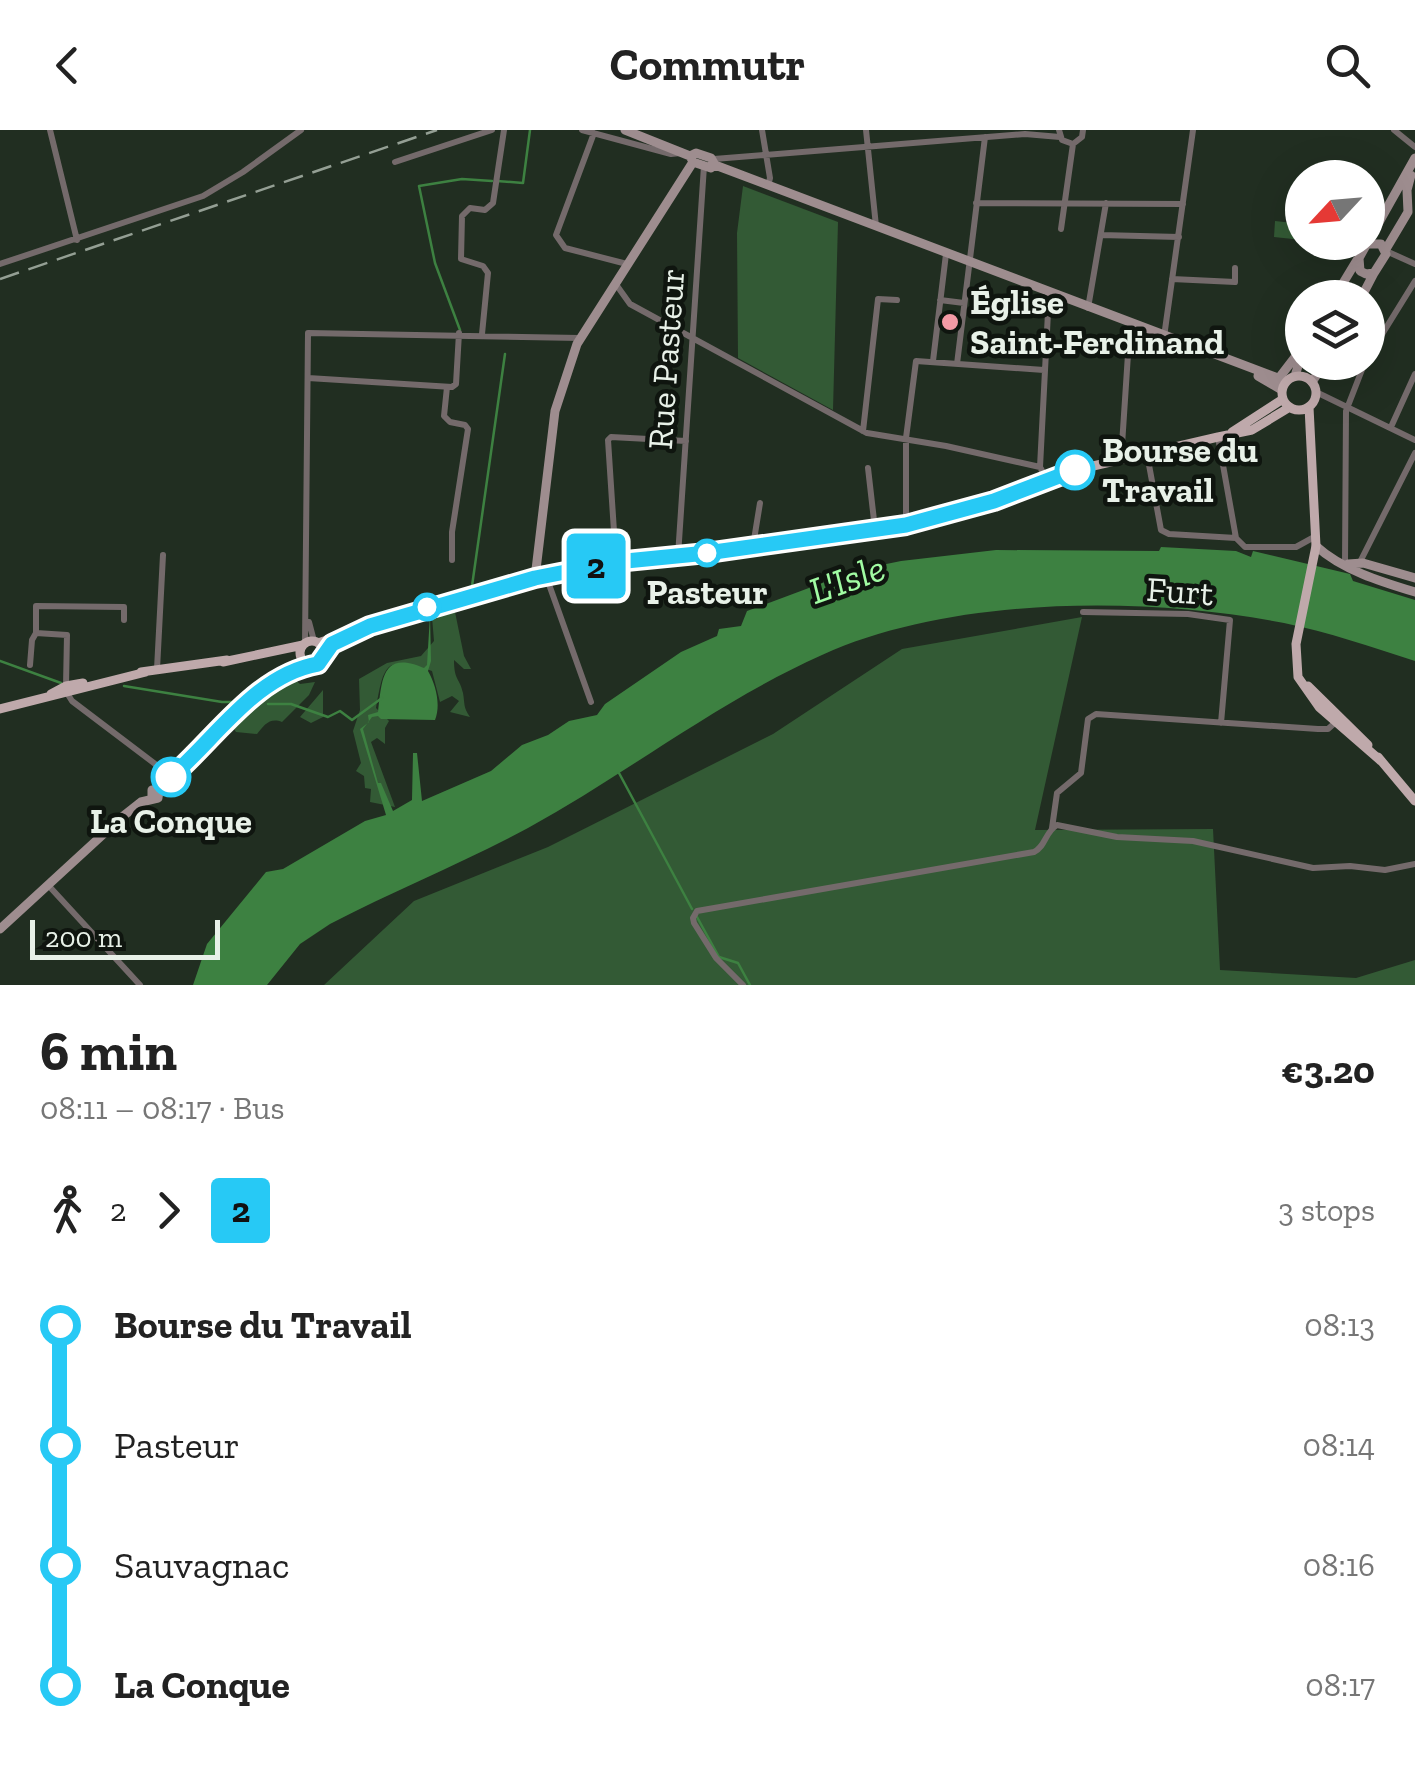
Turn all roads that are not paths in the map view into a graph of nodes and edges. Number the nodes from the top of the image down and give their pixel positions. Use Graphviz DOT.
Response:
graph roads {
  1 [pos="50,130"];
  2 [pos="301,130"];
  3 [pos="492,130"];
  4 [pos="504,130"];
  5 [pos="582,130"];
  6 [pos="624,130"];
  7 [pos="762,130"];
  8 [pos="866,130"];
  9 [pos="1083,130"];
  10 [pos="1193,130"];
  11 [pos="1394,130"];
  12 [pos="1024,132"];
  13 [pos="594,134"];
  14 [pos="1060,134"];
  15 [pos="985,137"];
  16 [pos="1073,144"];
  17 [pos="868,145"];
  18 [pos="767,154"];
  19 [pos="1414,157"];
  20 [pos="699,160"];
  21 [pos="395,162"];
  22 [pos="768,186"];
  23 [pos="976,203"];
  24 [pos="1065,203"];
  25 [pos="1106,203"];
  26 [pos="1183,204"];
  27 [pos="1385,212"];
  28 [pos="876,227"];
  29 [pos="1061,229"];
  30 [pos="1101,235"];
  31 [pos="1179,237"];
  32 [pos="77,240"];
  33 [pos="1386,250"];
  34 [pos="946,254"];
  35 [pos="1359,260"];
  36 [pos="969,263"];
  37 [pos="0,264"];
  38 [pos="627,264"];
  39 [pos="1415,264"];
  40 [pos="1235,268"];
  41 [pos="1374,273"];
  42 [pos="1172,279"];
  43 [pos="1371,280"];
  44 [pos="1415,280"];
  45 [pos="614,283"];
  46 [pos="1049,293"];
  47 [pos="897,300"];
  48 [pos="940,300"];
  49 [pos="964,303"];
  50 [pos="1088,308"];
  51 [pos="1130,324"];
  52 [pos="1385,329"];
  53 [pos="459,333"];
  54 [pos="482,334"];
  55 [pos="693,336"];
  56 [pos="1164,337"];
  57 [pos="580,338"];
  58 [pos="932,362"];
  59 [pos="957,364"];
  60 [pos="1044,370"];
  61 [pos="1415,374"];
  62 [pos="308,378"];
  63 [pos="1291,380"];
  64 [pos="1291,380"];
  65 [pos="1317,380"];
  66 [pos="1358,380"];
  67 [pos="447,386"];
  68 [pos="1314,387"];
  69 [pos="1287,392"];
  70 [pos="1309,407"];
  71 [pos="1347,407"];
  72 [pos="1390,428"];
  73 [pos="863,431"];
  74 [pos="1221,436"];
  75 [pos="906,438"];
  76 [pos="1415,440"];
  77 [pos="686,441"];
  78 [pos="1147,453"];
  79 [pos="1415,453"];
  80 [pos="1121,460"];
  81 [pos="1311,460"];
  82 [pos="1040,467"];
  83 [pos="868,468"];
  84 [pos="1047,480"];
  85 [pos="760,503"];
  86 [pos="906,525"];
  87 [pos="875,530"];
  88 [pos="1236,538"];
  89 [pos="1316,541"];
  90 [pos="753,546"];
  91 [pos="163,555"];
  92 [pos="678,556"];
  93 [pos="1318,558"];
  94 [pos="452,560"];
  95 [pos="616,562"];
  96 [pos="1360,562"];
  97 [pos="1345,564"];
  98 [pos="1414,576"];
  99 [pos="540,577"];
  100 [pos="1415,592"];
  101 [pos="1083,612"];
  102 [pos="124,620"];
  103 [pos="36,633"];
  104 [pos="309,650"];
  105 [pos="30,665"];
  106 [pos="152,671"];
  107 [pos="66,689"];
  108 [pos="591,702"];
  109 [pos="0,712"];
  110 [pos="1337,721"];
  111 [pos="1222,723"];
  112 [pos="171,776"];
  113 [pos="1415,800"];
  114 [pos="1052,828"];
  115 [pos="1415,864"];
  116 [pos="48,884"];
  117 [pos="0,930"];
  118 [pos="140,985"];
  119 [pos="742,985"];
  1 -- 32 [label="street"];
  2 -- 32 [label="street"];
  3 -- 21 [label="street"];
  4 -- 54 [label="street"];
  5 -- 13 [label="street"];
  6 -- 20 [label="main road"];
  7 -- 18 [label="street"];
  8 -- 17 [label="street"];
  9 -- 16 [label="street"];
  10 -- 26 [label="street"];
  11 -- 19 [label="street"];
  12 -- 14 [label="street"];
  12 -- 15 [label="street"];
  13 -- 20 [label="street"];
  13 -- 38 [label="street"];
  14 -- 16 [label="street"];
  15 -- 17 [label="street"];
  15 -- 23 [label="street"];
  16 -- 24 [label="street"];
  17 -- 18 [label="street"];
  17 -- 28 [label="street"];
  18 -- 20 [label="street"];
  18 -- 22 [label="street"];
  19 -- 27 [label="main road"];
  19 -- 33 [label="main road"];
  20 -- 22 [label="main road"];
  20 -- 38 [label="main road"];
  20 -- 55 [label="street, Rue Pasteur"];
  22 -- 28 [label="main road"];
  23 -- 24 [label="street"];
  23 -- 36 [label="street"];
  24 -- 25 [label="street"];
  24 -- 29 [label="street"];
  25 -- 26 [label="street"];
  25 -- 30 [label="street"];
  26 -- 31 [label="street"];
  28 -- 34 [label="main road"];
  30 -- 31 [label="street"];
  30 -- 50 [label="street"];
  31 -- 42 [label="street"];
  32 -- 37 [label="street"];
  33 -- 39 [label="street"];
  33 -- 41 [label="main road"];
  34 -- 36 [label="main road"];
  34 -- 48 [label="street"];
  35 -- 41 [label="main road"];
  36 -- 46 [label="main road"];
  36 -- 49 [label="street"];
  38 -- 45 [label="main road"];
  40 -- 42 [label="street"];
  41 -- 43 [label="main road"];
  42 -- 56 [label="street"];
  44 -- 52 [label="street"];
  45 -- 55 [label="street"];
  45 -- 57 [label="main road"];
  46 -- 50 [label="main road"];
  46 -- 60 [label="street"];
  47 -- 73 [label="street"];
  48 -- 49 [label="street"];
  48 -- 58 [label="street"];
  49 -- 59 [label="street"];
  50 -- 51 [label="main road"];
  51 -- 56 [label="main road"];
  51 -- 80 [label="street"];
  53 -- 54 [label="street"];
  53 -- 62 [label="street"];
  53 -- 67 [label="street"];
  54 -- 57 [label="street"];
  55 -- 73 [label="street"];
  55 -- 77 [label="street, Rue Pasteur"];
  56 -- 69 [label="main road"];
  57 -- 99 [label="main road"];
  58 -- 59 [label="street"];
  58 -- 75 [label="street"];
  59 -- 60 [label="street"];
  60 -- 82 [label="street"];
  61 -- 72 [label="street"];
  62 -- 67 [label="street"];
  62 -- 104 [label="street"];
  63 -- 69 [label="main road"];
  64 -- 69 [label="main road"];
  65 -- 68 [label="main road"];
  66 -- 71 [label="street"];
  67 -- 94 [label="street"];
  68 -- 69 [label="main road"];
  68 -- 70 [label="main road"];
  68 -- 71 [label="street"];
  69 -- 70 [label="main road"];
  69 -- 74 [label="main road"];
  69 -- 81 [label="main road"];
  70 -- 81 [label="main road"];
  71 -- 72 [label="street"];
  71 -- 97 [label="street"];
  72 -- 76 [label="street"];
  73 -- 75 [label="street"];
  74 -- 78 [label="main road"];
  74 -- 88 [label="street"];
  75 -- 82 [label="street"];
  75 -- 86 [label="street"];
  77 -- 92 [label="street, Rue Pasteur"];
  77 -- 95 [label="street"];
  78 -- 80 [label="main road"];
  78 -- 88 [label="street"];
  79 -- 96 [label="street"];
  80 -- 84 [label="main road"];
  81 -- 89 [label="main road"];
  82 -- 84 [label="street"];
  83 -- 87 [label="street"];
  84 -- 86 [label="main road"];
  85 -- 90 [label="street"];
  86 -- 87 [label="main road"];
  87 -- 90 [label="main road"];
  88 -- 89 [label="street"];
  89 -- 93 [label="main road"];
  90 -- 92 [label="main road"];
  91 -- 106 [label="street"];
  92 -- 95 [label="main road"];
  93 -- 97 [label="main road"];
  93 -- 110 [label="main road"];
  95 -- 99 [label="main road"];
  96 -- 97 [label="main road"];
  96 -- 98 [label="main road"];
  97 -- 100 [label="main road"];
  99 -- 104 [label="main road"];
  99 -- 108 [label="street"];
  101 -- 111 [label="street, Furt"];
  102 -- 103 [label="street"];
  103 -- 105 [label="street"];
  103 -- 107 [label="street"];
  104 -- 106 [label="main road"];
  104 -- 112 [label="main road"];
  106 -- 107 [label="main road"];
  107 -- 109 [label="main road"];
  107 -- 112 [label="street"];
  110 -- 111 [label="street"];
  110 -- 113 [label="main road"];
  111 -- 114 [label="street"];
  112 -- 116 [label="main road"];
  114 -- 115 [label="street"];
  114 -- 119 [label="street"];
  116 -- 117 [label="main road"];
  116 -- 118 [label="street"];
}
